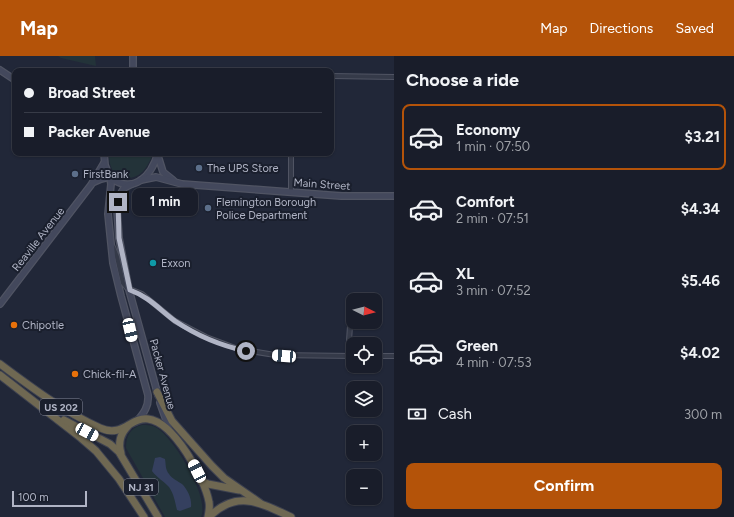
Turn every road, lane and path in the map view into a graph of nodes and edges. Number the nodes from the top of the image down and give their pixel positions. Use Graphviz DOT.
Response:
graph roads {
  1 [pos="133,56"];
  2 [pos="133,68"];
  3 [pos="0,70"];
  4 [pos="334,76"];
  5 [pos="394,77"];
  6 [pos="12,78"];
  7 [pos="104,156"];
  8 [pos="157,156"];
  9 [pos="159,156"];
  10 [pos="291,156"];
  11 [pos="104,162"];
  12 [pos="109,177"];
  13 [pos="141,180"];
  14 [pos="176,182"];
  15 [pos="132,184"];
  16 [pos="91,185"];
  17 [pos="291,192"];
  18 [pos="394,196"];
  19 [pos="110,241"];
  20 [pos="130,290"];
  21 [pos="0,304"];
  22 [pos="346,356"];
  23 [pos="382,356"];
  24 [pos="394,356"];
  25 [pos="0,364"];
  26 [pos="152,371"];
  27 [pos="142,374"];
  28 [pos="0,375"];
  29 [pos="157,392"];
  30 [pos="42,407"];
  31 [pos="137,421"];
  32 [pos="130,425"];
  33 [pos="171,433"];
  34 [pos="123,458"];
  35 [pos="201,480"];
  36 [pos="244,492"];
  37 [pos="144,494"];
  38 [pos="260,503"];
  39 [pos="144,517"];
  40 [pos="153,517"];
  41 [pos="158,517"];
  42 [pos="209,517"];
  43 [pos="291,517"];
  1 -- 2 [label="main road"];
  3 -- 6 [label="main road"];
  4 -- 5 [label="street"];
  7 -- 11 [label="main road"];
  8 -- 13 [label="main road"];
  9 -- 14 [label="main road"];
  10 -- 17 [label="street"];
  11 -- 12 [label="main road"];
  11 -- 16 [label="main road, Reaville Avenue"];
  12 -- 15 [label="main road"];
  12 -- 16 [label="main road, Reaville Avenue"];
  12 -- 19 [label="main road, Packer Avenue"];
  13 -- 14 [label="main road, Main Street"];
  13 -- 15 [label="main road"];
  14 -- 17 [label="main road, Main Street"];
  15 -- 20 [label="main road, Packer Avenue"];
  16 -- 21 [label="main road, Reaville Avenue"];
  17 -- 18 [label="main road, Main Street"];
  19 -- 20 [label="street"];
  19 -- 27 [label="main road, Packer Avenue"];
  20 -- 22 [label="street"];
  20 -- 26 [label="main road, Packer Avenue"];
  23 -- 24 [label="street"];
  25 -- 32 [label="highway, US 202 / US 202"];
  26 -- 27 [label="street"];
  26 -- 29 [label="main road, Packer Avenue"];
  27 -- 31 [label="main road, Packer Avenue"];
  28 -- 30 [label="highway, US 202 / US 202"];
  29 -- 33 [label="main road, Packer Avenue"];
  29 -- 36 [label="highway"];
  30 -- 34 [label="highway, NJ 31"];
  30 -- 39 [label="highway, US 202 / US 202"];
  31 -- 32 [label="highway, US 202 / US 202"];
  31 -- 33 [label="highway"];
  32 -- 34 [label="highway"];
  33 -- 35 [label="highway"];
  34 -- 37 [label="highway, NJ 31"];
  35 -- 36 [label="highway"];
  35 -- 42 [label="highway"];
  36 -- 38 [label="highway"];
  37 -- 40 [label="highway"];
  37 -- 41 [label="highway, NJ 31"];
  38 -- 42 [label="highway"];
  38 -- 43 [label="highway"];
}
